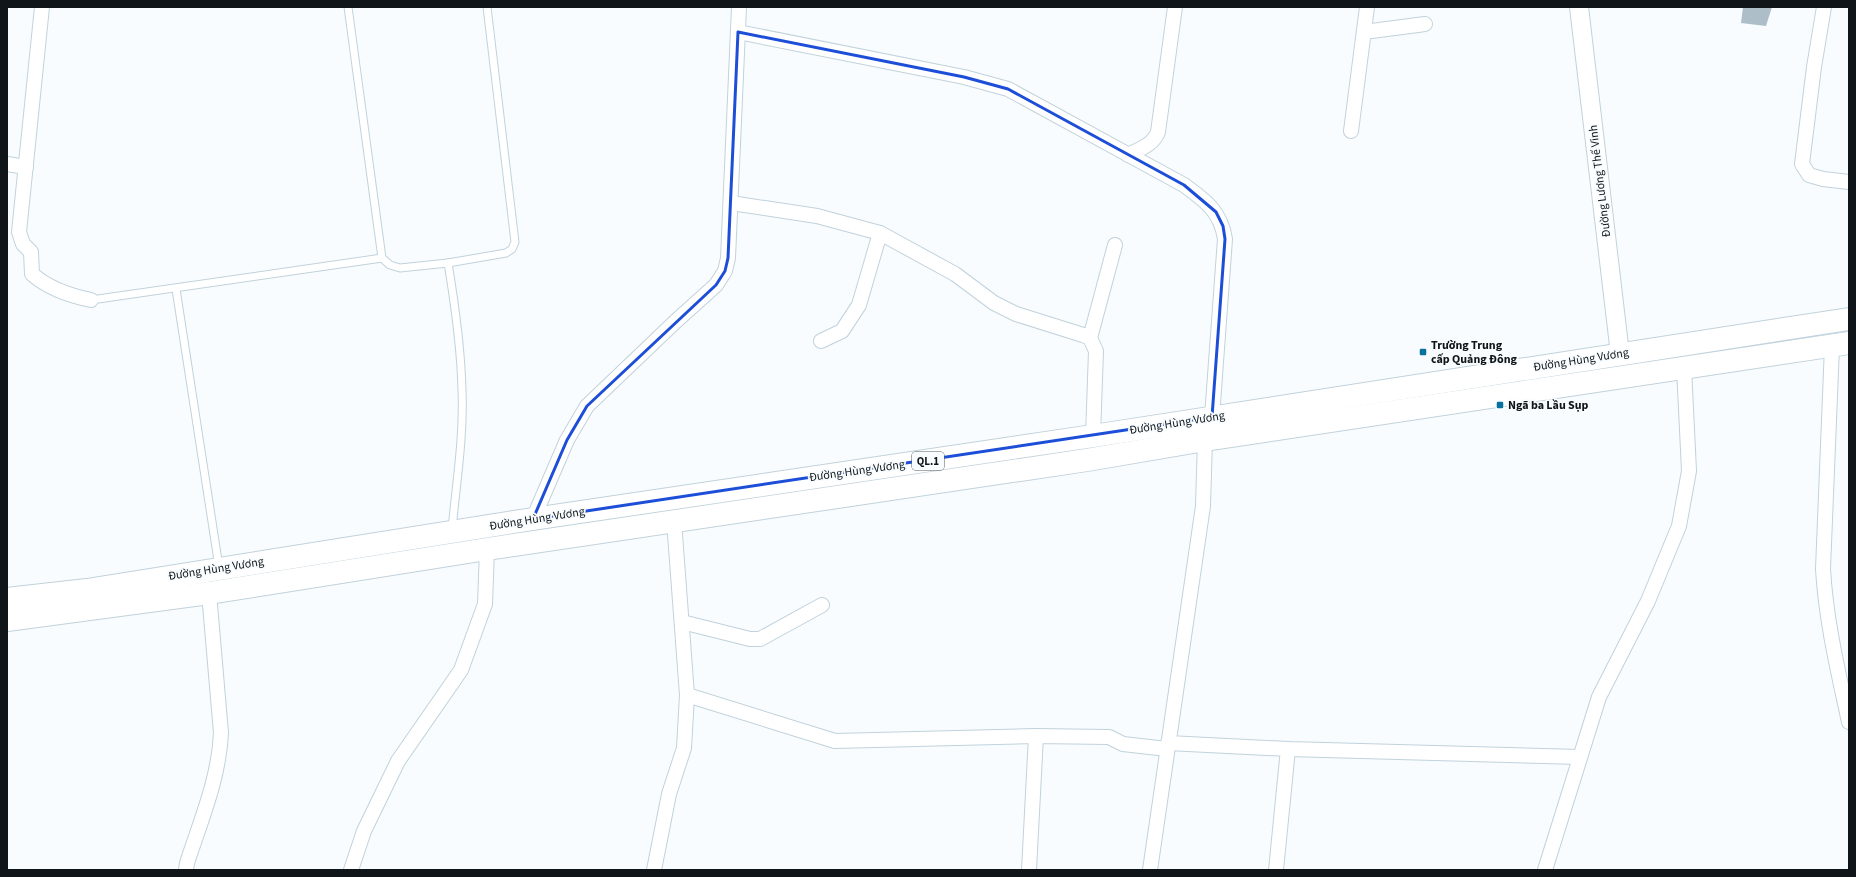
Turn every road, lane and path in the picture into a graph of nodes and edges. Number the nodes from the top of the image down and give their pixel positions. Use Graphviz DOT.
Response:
graph roads {
  1 [pos="42,7"];
  2 [pos="348,7"];
  3 [pos="487,7"];
  4 [pos="739,7"];
  5 [pos="1175,7"];
  6 [pos="1367,7"];
  7 [pos="1579,7"];
  8 [pos="1824,7"];
  9 [pos="1424,24"];
  10 [pos="738,32"];
  11 [pos="1364,32"];
  12 [pos="1351,131"];
  13 [pos="1128,155"];
  14 [pos="7,164"];
  15 [pos="26,167"];
  16 [pos="1849,182"];
  17 [pos="731,203"];
  18 [pos="880,233"];
  19 [pos="1115,245"];
  20 [pos="382,258"];
  21 [pos="448,263"];
  22 [pos="176,288"];
  23 [pos="91,300"];
  24 [pos="1849,319"];
  25 [pos="1090,338"];
  26 [pos="821,341"];
  27 [pos="1841,344"];
  28 [pos="1620,354"];
  29 [pos="1684,368"];
  30 [pos="1212,418"];
  31 [pos="1093,436"];
  32 [pos="1205,440"];
  33 [pos="533,519"];
  34 [pos="674,521"];
  35 [pos="452,532"];
  36 [pos="487,548"];
  37 [pos="220,569"];
  38 [pos="209,593"];
  39 [pos="7,599"];
  40 [pos="822,605"];
  41 [pos="7,620"];
  42 [pos="682,622"];
  43 [pos="687,695"];
  44 [pos="1849,722"];
  45 [pos="1036,736"];
  46 [pos="1168,746"];
  47 [pos="1288,750"];
  48 [pos="1580,757"];
  49 [pos="186,870"];
  50 [pos="351,870"];
  51 [pos="654,870"];
  52 [pos="1028,870"];
  53 [pos="1150,870"];
  54 [pos="1276,870"];
  55 [pos="1545,870"];
  1 -- 15 [label="street"];
  2 -- 20 [label="lane"];
  3 -- 21 [label="lane"];
  4 -- 10 [label="street"];
  5 -- 13 [label="street"];
  6 -- 11 [label="street"];
  7 -- 28 [label="street, Đường Lương Thế Vinh"];
  8 -- 16 [label="street"];
  9 -- 11 [label="street"];
  10 -- 13 [label="street"];
  10 -- 17 [label="street"];
  11 -- 12 [label="street"];
  13 -- 30 [label="street"];
  14 -- 15 [label="street"];
  15 -- 23 [label="street"];
  17 -- 18 [label="street"];
  17 -- 33 [label="street"];
  18 -- 25 [label="street"];
  18 -- 26 [label="street"];
  19 -- 25 [label="street"];
  20 -- 21 [label="lane"];
  20 -- 22 [label="lane"];
  21 -- 35 [label="lane"];
  22 -- 23 [label="lane"];
  22 -- 37 [label="lane"];
  24 -- 28 [label="highway, Đường Hùng Vương / QL.1"];
  25 -- 31 [label="street"];
  27 -- 29 [label="highway, Đường Hùng Vương / QL.1"];
  27 -- 44 [label="street"];
  28 -- 30 [label="highway, Đường Hùng Vương / QL.1"];
  29 -- 32 [label="highway, Đường Hùng Vương / QL.1"];
  29 -- 48 [label="street"];
  30 -- 31 [label="highway, Đường Hùng Vương / QL.1"];
  31 -- 33 [label="highway, Đường Hùng Vương / QL.1"];
  32 -- 34 [label="highway, Đường Hùng Vương / QL.1"];
  32 -- 46 [label="street"];
  33 -- 35 [label="highway, Đường Hùng Vương / QL.1"];
  34 -- 36 [label="highway, Đường Hùng Vương / QL.1"];
  34 -- 42 [label="street"];
  35 -- 37 [label="highway, Đường Hùng Vương / QL.1"];
  36 -- 38 [label="highway, Đường Hùng Vương / QL.1"];
  36 -- 50 [label="street"];
  37 -- 39 [label="highway, Đường Hùng Vương / QL.1"];
  38 -- 41 [label="highway, Đường Hùng Vương / QL.1"];
  38 -- 49 [label="street"];
  40 -- 42 [label="street"];
  42 -- 43 [label="street"];
  43 -- 45 [label="street"];
  43 -- 51 [label="street"];
  45 -- 46 [label="street"];
  45 -- 52 [label="street"];
  46 -- 47 [label="street"];
  46 -- 53 [label="street"];
  47 -- 48 [label="street"];
  47 -- 54 [label="street"];
  48 -- 55 [label="street"];
}
